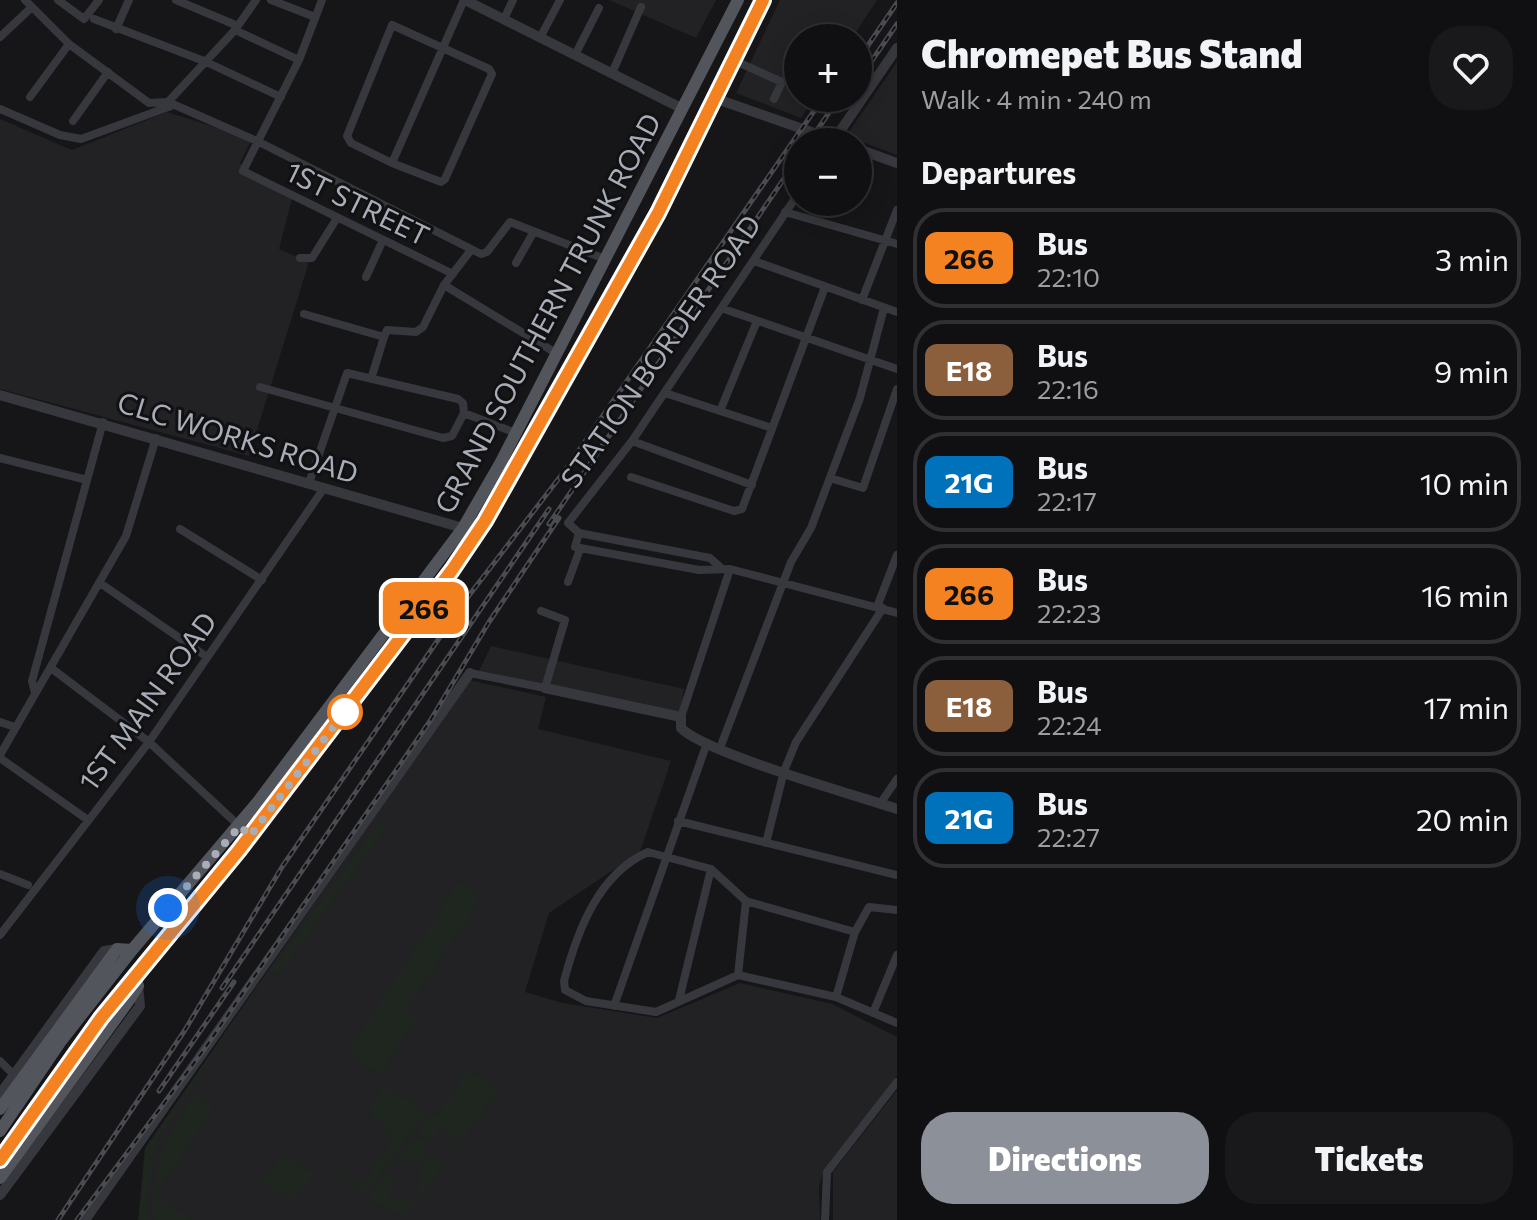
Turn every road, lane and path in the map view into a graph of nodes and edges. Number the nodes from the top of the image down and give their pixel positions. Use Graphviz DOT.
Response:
graph roads {
  1 [pos="58,0"];
  2 [pos="99,0"];
  3 [pos="129,0"];
  4 [pos="176,0"];
  5 [pos="256,0"];
  6 [pos="271,0"];
  7 [pos="322,0"];
  8 [pos="465,0"];
  9 [pos="513,0"];
  10 [pos="560,0"];
  11 [pos="738,0"];
  12 [pos="763,0"];
  13 [pos="27,2"];
  14 [pos="641,7"];
  15 [pos="599,8"];
  16 [pos="315,17"];
  17 [pos="94,19"];
  18 [pos="504,19"];
  19 [pos="237,28"];
  20 [pos="116,29"];
  21 [pos="541,36"];
  22 [pos="0,37"];
  23 [pos="69,44"];
  24 [pos="443,48"];
  25 [pos="897,48"];
  26 [pos="576,53"];
  27 [pos="299,60"];
  28 [pos="733,60"];
  29 [pos="204,61"];
  30 [pos="613,71"];
  31 [pos="108,72"];
  32 [pos="30,97"];
  33 [pos="281,97"];
  34 [pos="714,98"];
  35 [pos="774,99"];
  36 [pos="171,104"];
  37 [pos="0,109"];
  38 [pos="683,109"];
  39 [pos="73,121"];
  40 [pos="798,128"];
  41 [pos="844,128"];
  42 [pos="259,142"];
  43 [pos="872,154"];
  44 [pos="392,163"];
  45 [pos="897,163"];
  46 [pos="897,210"];
  47 [pos="784,214"];
  48 [pos="799,216"];
  49 [pos="337,218"];
  50 [pos="533,233"];
  51 [pos="383,240"];
  52 [pos="885,241"];
  53 [pos="897,244"];
  54 [pos="471,250"];
  55 [pos="300,258"];
  56 [pos="605,259"];
  57 [pos="754,261"];
  58 [pos="516,263"];
  59 [pos="453,274"];
  60 [pos="366,277"];
  61 [pos="444,285"];
  62 [pos="825,287"];
  63 [pos="862,300"];
  64 [pos="884,308"];
  65 [pos="724,309"];
  66 [pos="897,312"];
  67 [pos="304,314"];
  68 [pos="757,321"];
  69 [pos="384,337"];
  70 [pos="806,338"];
  71 [pos="556,353"];
  72 [pos="868,359"];
  73 [pos="897,369"];
  74 [pos="371,379"];
  75 [pos="260,387"];
  76 [pos="897,389"];
  77 [pos="665,393"];
  78 [pos="0,395"];
  79 [pos="332,409"];
  80 [pos="720,411"];
  81 [pos="464,413"];
  82 [pos="103,422"];
  83 [pos="772,428"];
  84 [pos="516,433"];
  85 [pos="156,438"];
  86 [pos="632,441"];
  87 [pos="0,458"];
  88 [pos="631,477"];
  89 [pos="830,478"];
  90 [pos="87,480"];
  91 [pos="309,483"];
  92 [pos="752,485"];
  93 [pos="324,488"];
  94 [pos="463,528"];
  95 [pos="180,529"];
  96 [pos="579,533"];
  97 [pos="580,549"];
  98 [pos="897,555"];
  99 [pos="725,568"];
  100 [pos="262,580"];
  101 [pos="568,582"];
  102 [pos="100,583"];
  103 [pos="783,584"];
  104 [pos="880,607"];
  105 [pos="541,611"];
  106 [pos="897,613"];
  107 [pos="207,657"];
  108 [pos="51,668"];
  109 [pos="470,673"];
  110 [pos="545,688"];
  111 [pos="35,693"];
  112 [pos="681,717"];
  113 [pos="0,722"];
  114 [pos="15,727"];
  115 [pos="149,742"];
  116 [pos="707,743"];
  117 [pos="720,748"];
  118 [pos="0,756"];
  119 [pos="784,771"];
  120 [pos="897,779"];
  121 [pos="880,804"];
  122 [pos="897,809"];
  123 [pos="88,820"];
  124 [pos="678,821"];
  125 [pos="240,826"];
  126 [pos="250,836"];
  127 [pos="766,843"];
  128 [pos="664,856"];
  129 [pos="711,869"];
  130 [pos="0,874"];
  131 [pos="897,875"];
  132 [pos="28,885"];
  133 [pos="746,901"];
  134 [pos="897,910"];
  135 [pos="855,932"];
  136 [pos="0,935"];
  137 [pos="117,949"];
  138 [pos="132,950"];
  139 [pos="897,955"];
  140 [pos="738,975"];
  141 [pos="136,980"];
  142 [pos="836,997"];
  143 [pos="679,1000"];
  144 [pos="614,1006"];
  145 [pos="873,1013"];
  146 [pos="897,1023"];
  147 [pos="0,1061"];
  148 [pos="13,1074"];
  149 [pos="897,1082"];
  150 [pos="0,1094"];
  151 [pos="0,1109"];
  152 [pos="0,1131"];
  153 [pos="0,1160"];
  154 [pos="0,1178"];
  155 [pos="0,1195"];
  156 [pos="85,1220"];
  157 [pos="825,1220"];
  1 -- 2 [label="street"];
  3 -- 20 [label="street"];
  4 -- 19 [label="street"];
  5 -- 19 [label="street"];
  6 -- 16 [label="street"];
  7 -- 16 [label="street"];
  8 -- 18 [label="street"];
  8 -- 24 [label="street"];
  9 -- 18 [label="street"];
  10 -- 21 [label="street"];
  11 -- 38 [label="main road, GRAND SOUTHERN TRUNK ROAD"];
  12 -- 28 [label="main road, GRAND SOUTHERN TRUNK ROAD"];
  13 -- 22 [label="street"];
  13 -- 23 [label="street"];
  14 -- 30 [label="street"];
  15 -- 26 [label="street"];
  16 -- 27 [label="street"];
  17 -- 20 [label="street"];
  18 -- 21 [label="street"];
  19 -- 27 [label="street"];
  19 -- 29 [label="street"];
  20 -- 29 [label="street"];
  21 -- 26 [label="street"];
  23 -- 31 [label="street"];
  23 -- 32 [label="street"];
  24 -- 44 [label="street"];
  24 -- 44 [label="street"];
  24 -- 44 [label="street"];
  25 -- 41 [label="street"];
  26 -- 30 [label="street"];
  27 -- 33 [label="street"];
  28 -- 34 [label="main road, GRAND SOUTHERN TRUNK ROAD"];
  28 -- 35 [label="street"];
  29 -- 33 [label="street"];
  29 -- 36 [label="street"];
  30 -- 38 [label="street"];
  31 -- 36 [label="street"];
  31 -- 39 [label="street"];
  33 -- 42 [label="street"];
  34 -- 40 [label="street"];
  34 -- 126 [label="main road, GRAND SOUTHERN TRUNK ROAD"];
  36 -- 37 [label="street"];
  36 -- 42 [label="street"];
  38 -- 56 [label="main road, GRAND SOUTHERN TRUNK ROAD"];
  42 -- 49 [label="street, 1ST STREET"];
  42 -- 54 [label="street"];
  43 -- 45 [label="street"];
  46 -- 52 [label="street"];
  47 -- 57 [label="street, STATION BORDER ROAD"];
  48 -- 52 [label="street"];
  49 -- 51 [label="street, 1ST STREET"];
  49 -- 55 [label="street"];
  50 -- 54 [label="street"];
  50 -- 56 [label="street"];
  50 -- 58 [label="street"];
  51 -- 59 [label="street, 1ST STREET"];
  51 -- 60 [label="street"];
  52 -- 53 [label="street"];
  52 -- 63 [label="street"];
  54 -- 59 [label="street"];
  56 -- 71 [label="main road, GRAND SOUTHERN TRUNK ROAD"];
  57 -- 62 [label="street"];
  57 -- 65 [label="street, STATION BORDER ROAD"];
  59 -- 61 [label="street"];
  61 -- 69 [label="street"];
  61 -- 71 [label="street"];
  62 -- 63 [label="street"];
  62 -- 70 [label="street"];
  63 -- 64 [label="street"];
  64 -- 66 [label="street"];
  64 -- 72 [label="street"];
  65 -- 68 [label="street"];
  65 -- 77 [label="street, STATION BORDER ROAD"];
  67 -- 69 [label="street"];
  68 -- 70 [label="street"];
  68 -- 80 [label="street"];
  69 -- 74 [label="street"];
  70 -- 72 [label="street"];
  70 -- 83 [label="street"];
  71 -- 84 [label="main road, GRAND SOUTHERN TRUNK ROAD"];
  72 -- 73 [label="street"];
  72 -- 89 [label="street"];
  74 -- 79 [label="street"];
  74 -- 81 [label="street"];
  75 -- 79 [label="street"];
  76 -- 89 [label="street"];
  77 -- 80 [label="street"];
  77 -- 86 [label="street, STATION BORDER ROAD"];
  78 -- 82 [label="street, CLC WORKS ROAD"];
  79 -- 81 [label="street"];
  79 -- 91 [label="street"];
  80 -- 83 [label="street"];
  81 -- 84 [label="street"];
  82 -- 85 [label="street, CLC WORKS ROAD"];
  82 -- 90 [label="street"];
  83 -- 92 [label="street"];
  84 -- 94 [label="main road, GRAND SOUTHERN TRUNK ROAD"];
  85 -- 91 [label="street, CLC WORKS ROAD"];
  85 -- 102 [label="street"];
  86 -- 92 [label="street"];
  86 -- 96 [label="street, STATION BORDER ROAD"];
  87 -- 90 [label="street"];
  88 -- 92 [label="street"];
  89 -- 103 [label="street"];
  90 -- 111 [label="street"];
  91 -- 93 [label="street, CLC WORKS ROAD"];
  93 -- 94 [label="street, CLC WORKS ROAD"];
  93 -- 100 [label="street, 1ST MAIN ROAD"];
  94 -- 125 [label="main road, GRAND SOUTHERN TRUNK ROAD"];
  95 -- 100 [label="street"];
  96 -- 97 [label="street"];
  96 -- 99 [label="street"];
  97 -- 99 [label="street"];
  97 -- 101 [label="street"];
  98 -- 104 [label="street"];
  99 -- 103 [label="street"];
  99 -- 112 [label="street"];
  100 -- 107 [label="street, 1ST MAIN ROAD"];
  102 -- 107 [label="street"];
  102 -- 108 [label="street"];
  103 -- 104 [label="street"];
  103 -- 117 [label="street"];
  104 -- 106 [label="street"];
  104 -- 119 [label="street"];
  105 -- 110 [label="street"];
  107 -- 115 [label="street, 1ST MAIN ROAD"];
  108 -- 111 [label="street"];
  108 -- 115 [label="street"];
  109 -- 110 [label="street"];
  109 -- 156 [label="street"];
  110 -- 112 [label="street"];
  111 -- 114 [label="street"];
  112 -- 116 [label="street"];
  113 -- 114 [label="street"];
  114 -- 118 [label="street"];
  115 -- 123 [label="street, 1ST MAIN ROAD"];
  115 -- 125 [label="street"];
  116 -- 117 [label="street"];
  116 -- 124 [label="street"];
  117 -- 119 [label="street"];
  118 -- 123 [label="street"];
  119 -- 121 [label="street"];
  119 -- 127 [label="street"];
  120 -- 121 [label="street"];
  121 -- 122 [label="street"];
  123 -- 136 [label="street, 1ST MAIN ROAD"];
  124 -- 127 [label="street"];
  124 -- 128 [label="street"];
  125 -- 126 [label="street"];
  125 -- 138 [label="main road, GRAND SOUTHERN TRUNK ROAD"];
  126 -- 141 [label="main road, GRAND SOUTHERN TRUNK ROAD"];
  127 -- 131 [label="street"];
  128 -- 129 [label="street"];
  128 -- 144 [label="street"];
  128 -- 144 [label="street"];
  129 -- 133 [label="street"];
  129 -- 143 [label="street"];
  130 -- 132 [label="street"];
  133 -- 135 [label="street"];
  133 -- 140 [label="street"];
  134 -- 135 [label="street"];
  135 -- 142 [label="street"];
  137 -- 138 [label="main road"];
  137 -- 148 [label="street"];
  137 -- 151 [label="main road"];
  138 -- 152 [label="main road, GRAND SOUTHERN TRUNK ROAD"];
  139 -- 145 [label="street"];
  140 -- 142 [label="street"];
  140 -- 143 [label="street"];
  141 -- 153 [label="main road, GRAND SOUTHERN TRUNK ROAD"];
  141 -- 154 [label="main road"];
  141 -- 155 [label="street"];
  142 -- 145 [label="street"];
  143 -- 144 [label="street"];
  145 -- 146 [label="street"];
  147 -- 148 [label="street"];
  148 -- 150 [label="street"];
  149 -- 157 [label="street"];
}
